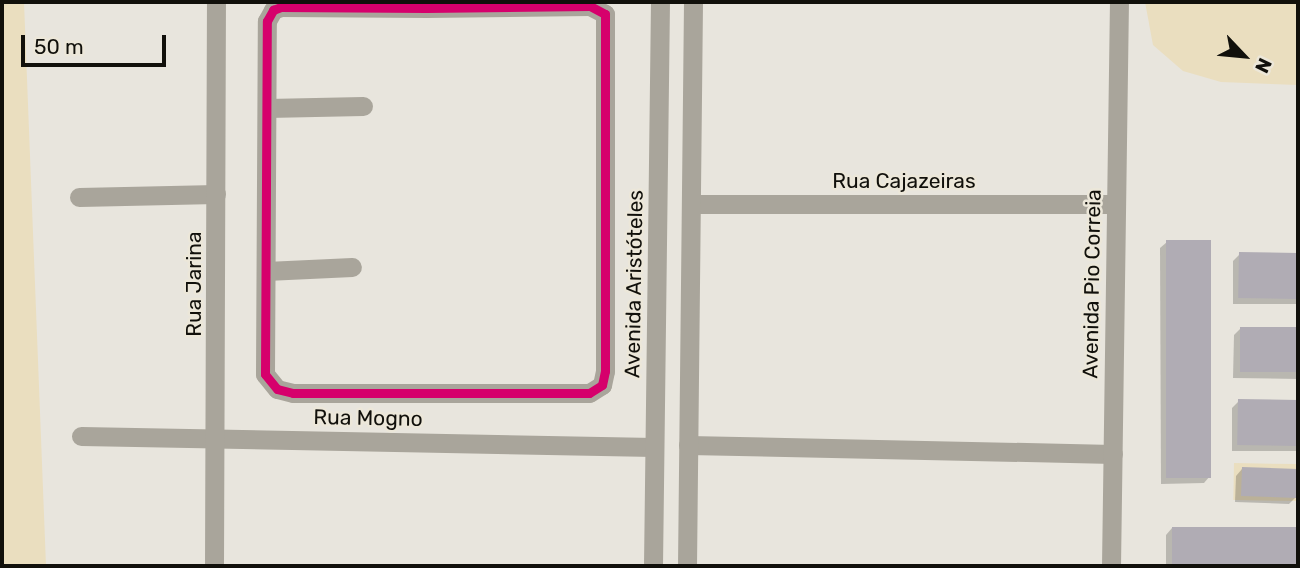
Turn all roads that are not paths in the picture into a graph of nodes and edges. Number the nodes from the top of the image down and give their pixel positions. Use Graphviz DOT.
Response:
graph roads {
  1 [pos="216,2"];
  2 [pos="660,2"];
  3 [pos="693,2"];
  4 [pos="1119,2"];
  5 [pos="469,4"];
  6 [pos="427,5"];
  7 [pos="363,106"];
  8 [pos="267,108"];
  9 [pos="216,194"];
  10 [pos="79,197"];
  11 [pos="691,204"];
  12 [pos="1116,204"];
  13 [pos="352,267"];
  14 [pos="266,271"];
  15 [pos="81,436"];
  16 [pos="216,437"];
  17 [pos="688,445"];
  18 [pos="654,447"];
  19 [pos="1113,454"];
  20 [pos="214,566"];
  21 [pos="653,566"];
  22 [pos="687,566"];
  23 [pos="1111,566"];
  1 -- 9 [label="street, Rua Jarina"];
  2 -- 18 [label="street, Avenida Aristóteles"];
  3 -- 11 [label="street"];
  4 -- 12 [label="street, Avenida Pio Correia"];
  5 -- 6 [label="street"];
  5 -- 14 [label="street"];
  6 -- 8 [label="street"];
  7 -- 8 [label="street"];
  8 -- 14 [label="street"];
  9 -- 10 [label="street"];
  9 -- 16 [label="street, Rua Jarina"];
  11 -- 12 [label="street, Rua Cajazeiras"];
  11 -- 17 [label="street"];
  12 -- 19 [label="street, Avenida Pio Correia"];
  13 -- 14 [label="street"];
  15 -- 16 [label="street, Rua Mogno"];
  16 -- 18 [label="street, Rua Mogno"];
  16 -- 20 [label="street, Rua Jarina"];
  17 -- 19 [label="street"];
  17 -- 22 [label="street"];
  18 -- 21 [label="street, Avenida Aristóteles"];
  19 -- 23 [label="street, Avenida Pio Correia"];
}
